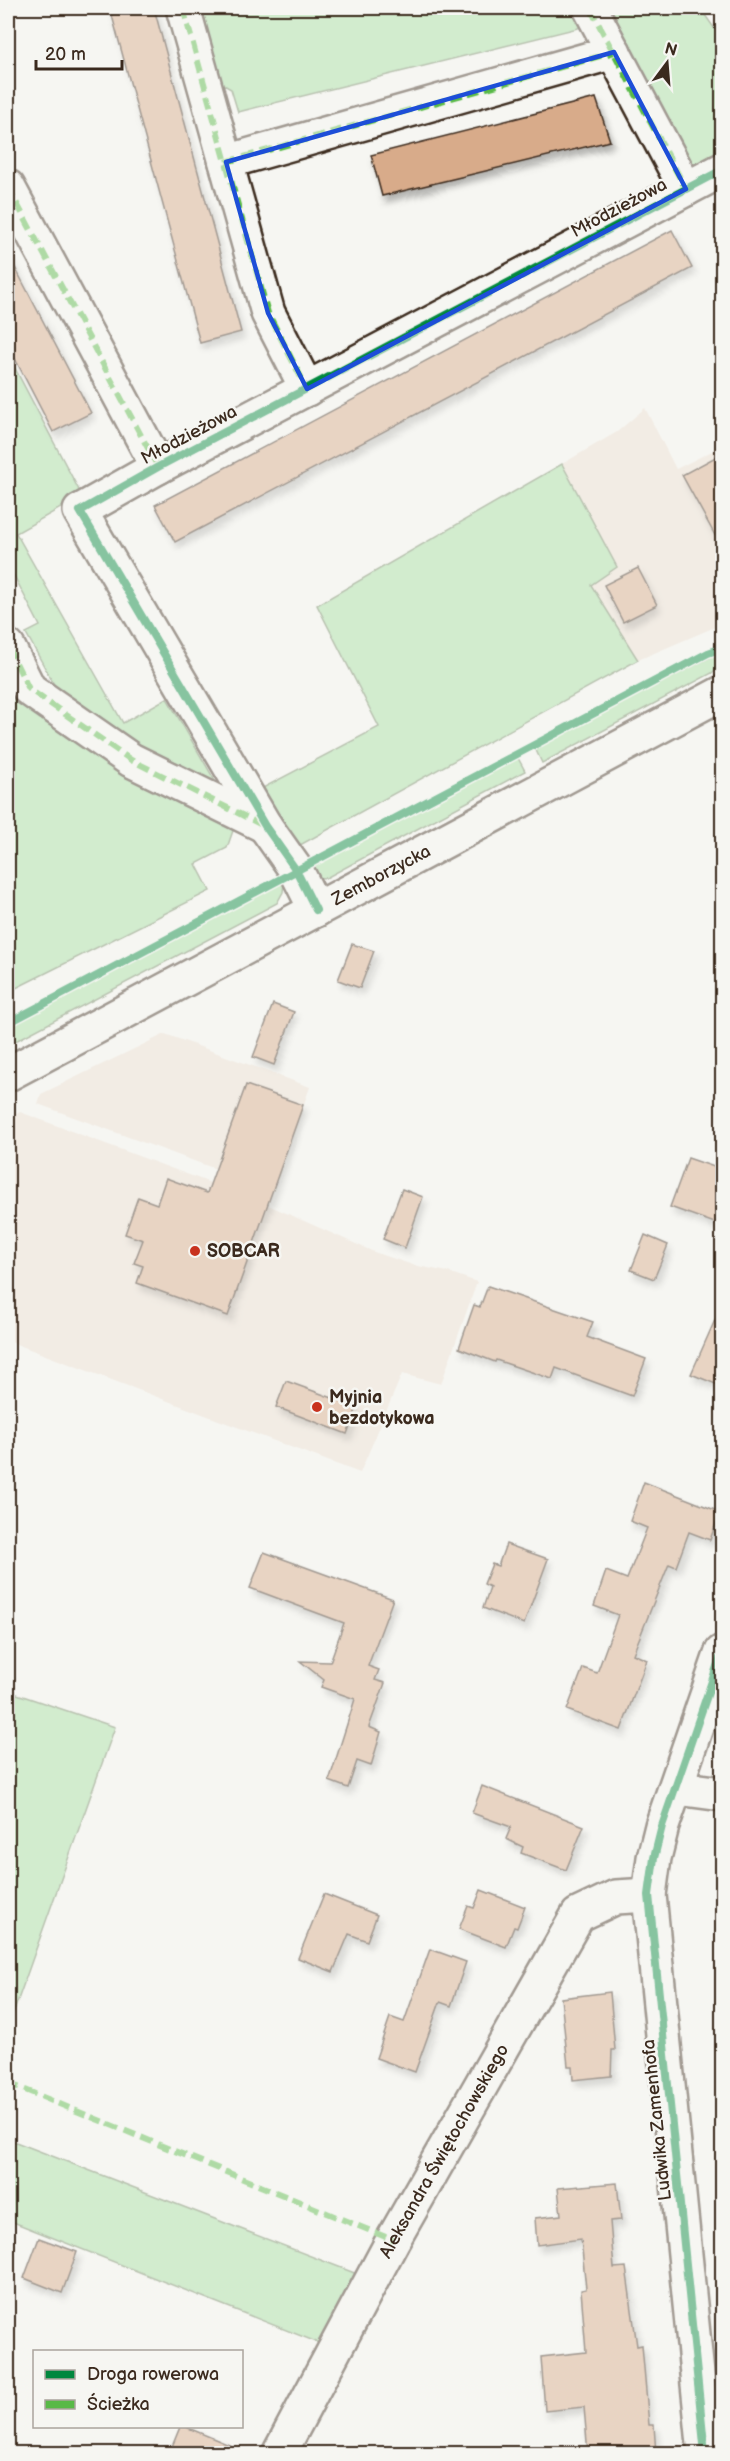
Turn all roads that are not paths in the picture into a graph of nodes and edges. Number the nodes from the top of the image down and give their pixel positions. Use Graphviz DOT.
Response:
graph roads {
  1 [pos="183,8"];
  2 [pos="590,8"];
  3 [pos="614,52"];
  4 [pos="226,162"];
  5 [pos="723,170"];
  6 [pos="8,187"];
  7 [pos="686,189"];
  8 [pos="307,389"];
  9 [pos="158,467"];
  10 [pos="8,647"];
  11 [pos="723,693"];
  12 [pos="265,826"];
  13 [pos="316,910"];
  14 [pos="8,1074"];
  15 [pos="723,1652"];
  16 [pos="677,1788"];
  17 [pos="723,1794"];
  18 [pos="649,1895"];
  19 [pos="279,2454"];
  20 [pos="705,2454"];
  1 -- 4 [label="street"];
  2 -- 3 [label="street"];
  3 -- 4 [label="street"];
  3 -- 7 [label="street"];
  4 -- 8 [label="street"];
  5 -- 7 [label="street, Młodzieżowa"];
  6 -- 9 [label="street, Młodzieżowa"];
  7 -- 8 [label="street, Młodzieżowa"];
  8 -- 9 [label="street, Młodzieżowa"];
  9 -- 12 [label="street, Młodzieżowa"];
  10 -- 12 [label="street"];
  11 -- 13 [label="street, Zemborzycka"];
  12 -- 13 [label="street, Młodzieżowa"];
  13 -- 14 [label="street, Zemborzycka"];
  15 -- 16 [label="street"];
  16 -- 17 [label="street"];
  16 -- 18 [label="street, Ludwika Zamenhofa"];
  18 -- 19 [label="street, Aleksandra Świętochowskiego"];
  18 -- 20 [label="street, Ludwika Zamenhofa"];
}
